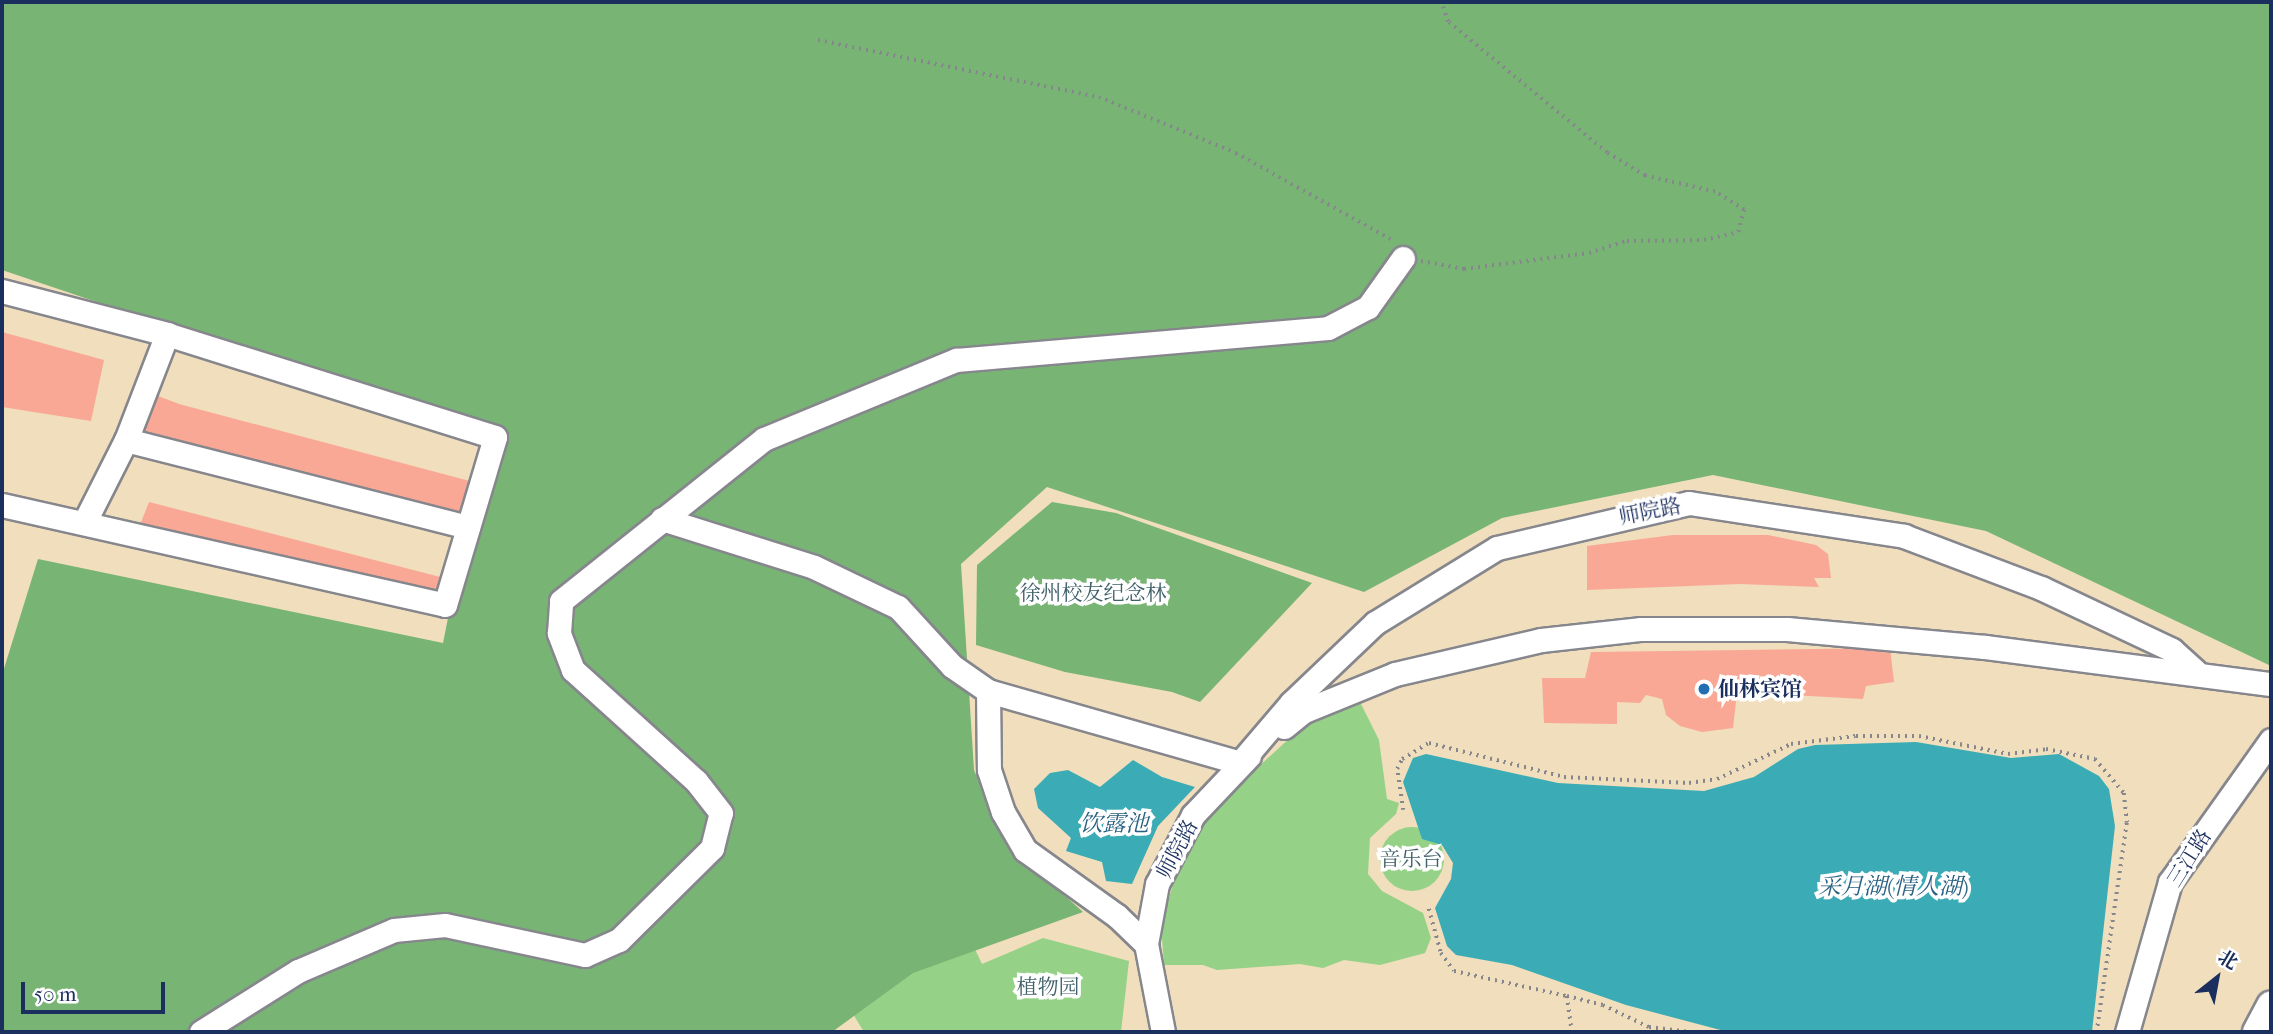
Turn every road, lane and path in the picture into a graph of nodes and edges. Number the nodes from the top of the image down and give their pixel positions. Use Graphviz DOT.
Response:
graph roads {
  1 [pos="1441,2"];
  2 [pos="818,40"];
  3 [pos="1403,258"];
  4 [pos="2,291"];
  5 [pos="167,334"];
  6 [pos="126,440"];
  7 [pos="2,505"];
  8 [pos="662,519"];
  9 [pos="84,523"];
  10 [pos="468,527"];
  11 [pos="2195,671"];
  12 [pos="2271,684"];
  13 [pos="988,691"];
  14 [pos="2271,740"];
  15 [pos="1240,763"];
  16 [pos="1403,810"];
  17 [pos="1429,909"];
  18 [pos="1146,944"];
  19 [pos="1567,996"];
  20 [pos="2271,1006"];
  21 [pos="213,1029"];
  22 [pos="1163,1032"];
  23 [pos="1572,1032"];
  24 [pos="1690,1032"];
  25 [pos="2097,1032"];
  26 [pos="2127,1032"];
  27 [pos="2257,1032"];
  1 -- 3 [label="path"];
  2 -- 3 [label="path"];
  3 -- 8 [label="street"];
  4 -- 5 [label="street"];
  5 -- 6 [label="street"];
  5 -- 10 [label="street"];
  6 -- 9 [label="street"];
  6 -- 10 [label="street"];
  7 -- 9 [label="street"];
  8 -- 13 [label="street"];
  8 -- 21 [label="street"];
  9 -- 10 [label="street"];
  11 -- 12 [label="street, 师院路"];
  11 -- 15 [label="street, 师院路"];
  11 -- 15 [label="street, 师院路"];
  13 -- 15 [label="street"];
  13 -- 18 [label="street"];
  14 -- 26 [label="street, 三江路"];
  15 -- 18 [label="street, 师院路"];
  16 -- 25 [label="path"];
  17 -- 19 [label="path"];
  18 -- 22 [label="street, 师院路"];
  19 -- 23 [label="path"];
  19 -- 24 [label="path"];
  20 -- 27 [label="main road"];
}
